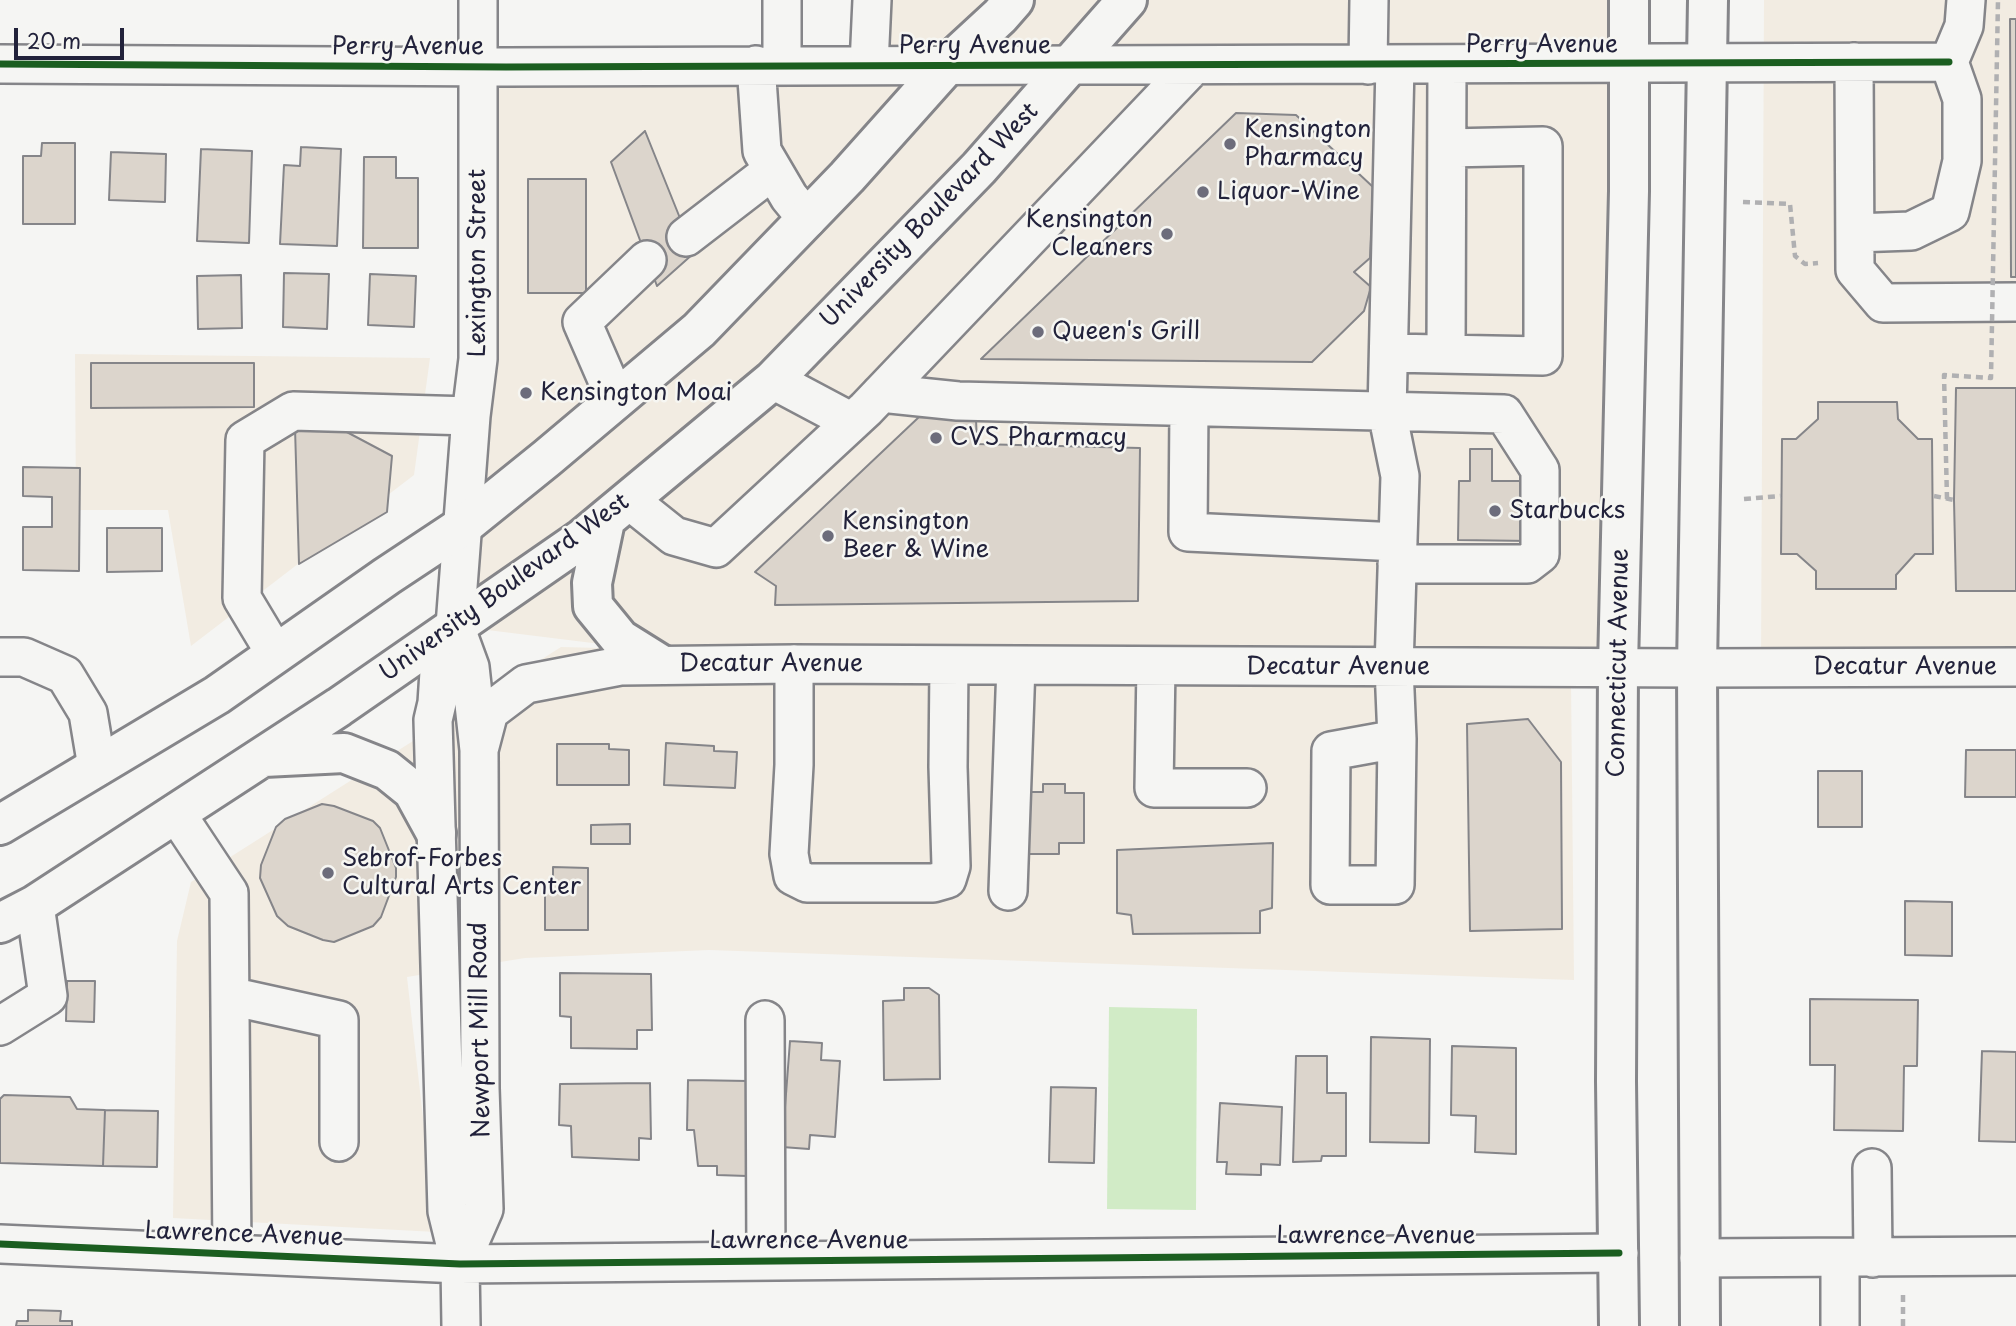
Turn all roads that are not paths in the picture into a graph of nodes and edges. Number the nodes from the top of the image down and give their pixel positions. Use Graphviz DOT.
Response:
graph roads {
  1 [pos="478,0"];
  2 [pos="782,0"];
  3 [pos="872,0"];
  4 [pos="1014,0"];
  5 [pos="1127,0"];
  6 [pos="1369,0"];
  7 [pos="1629,0"];
  8 [pos="1708,0"];
  9 [pos="1966,0"];
  10 [pos="1707,62"];
  11 [pos="1854,62"];
  12 [pos="1950,62"];
  13 [pos="0,64"];
  14 [pos="948,64"];
  15 [pos="1447,64"];
  16 [pos="1629,64"];
  17 [pos="769,65"];
  18 [pos="869,65"];
  19 [pos="1194,65"];
  20 [pos="1381,65"];
  21 [pos="1071,66"];
  22 [pos="479,67"];
  23 [pos="1447,148"];
  24 [pos="773,170"];
  25 [pos="807,219"];
  26 [pos="1855,233"];
  27 [pos="686,237"];
  28 [pos="647,260"];
  29 [pos="2016,302"];
  30 [pos="1389,354"];
  31 [pos="1446,354"];
  32 [pos="773,380"];
  33 [pos="881,393"];
  34 [pos="616,400"];
  35 [pos="1189,407"];
  36 [pos="1387,412"];
  37 [pos="471,416"];
  38 [pos="852,422"];
  39 [pos="617,511"];
  40 [pos="464,525"];
  41 [pos="1398,553"];
  42 [pos="454,626"];
  43 [pos="275,653"];
  44 [pos="0,657"];
  45 [pos="660,664"];
  46 [pos="794,664"];
  47 [pos="949,665"];
  48 [pos="1016,666"];
  49 [pos="1156,666"];
  50 [pos="1394,667"];
  51 [pos="1618,667"];
  52 [pos="2016,667"];
  53 [pos="1697,668"];
  54 [pos="1397,739"];
  55 [pos="479,750"];
  56 [pos="262,757"];
  57 [pos="97,767"];
  58 [pos="1247,788"];
  59 [pos="176,813"];
  60 [pos="0,825"];
  61 [pos="436,833"];
  62 [pos="1008,891"];
  63 [pos="35,905"];
  64 [pos="0,923"];
  65 [pos="230,996"];
  66 [pos="765,1020"];
  67 [pos="0,1026"];
  68 [pos="339,1142"];
  69 [pos="1872,1168"];
  70 [pos="0,1244"];
  71 [pos="232,1253"];
  72 [pos="1619,1253"];
  73 [pos="2016,1256"];
  74 [pos="1699,1258"];
  75 [pos="1856,1258"];
  76 [pos="766,1261"];
  77 [pos="460,1264"];
  78 [pos="461,1326"];
  79 [pos="1619,1326"];
  80 [pos="1700,1326"];
  81 [pos="1840,1326"];
  1 -- 22 [label="street, Lexington Street"];
  2 -- 17 [label="street"];
  3 -- 18 [label="street"];
  4 -- 14 [label="main road"];
  5 -- 21 [label="main road, University Boulevard West"];
  6 -- 20 [label="street"];
  7 -- 16 [label="main road, Connecticut Avenue"];
  8 -- 10 [label="main road"];
  9 -- 12 [label="street"];
  10 -- 11 [label="street, Perry Avenue"];
  10 -- 16 [label="street, Perry Avenue"];
  10 -- 53 [label="main road"];
  11 -- 12 [label="street, Perry Avenue"];
  11 -- 26 [label="street"];
  12 -- 26 [label="street"];
  13 -- 22 [label="street, Perry Avenue"];
  14 -- 18 [label="street, Perry Avenue"];
  14 -- 21 [label="street, Perry Avenue"];
  14 -- 25 [label="main road"];
  15 -- 16 [label="street, Perry Avenue"];
  15 -- 20 [label="street, Perry Avenue"];
  15 -- 23 [label="street"];
  16 -- 51 [label="main road, Connecticut Avenue"];
  17 -- 18 [label="street, Perry Avenue"];
  17 -- 22 [label="street, Perry Avenue"];
  17 -- 24 [label="street"];
  19 -- 20 [label="street, Perry Avenue"];
  19 -- 21 [label="street, Perry Avenue"];
  19 -- 33 [label="street"];
  20 -- 30 [label="street"];
  21 -- 32 [label="main road, University Boulevard West"];
  22 -- 37 [label="street, Lexington Street"];
  23 -- 31 [label="street"];
  23 -- 31 [label="street"];
  24 -- 25 [label="street"];
  24 -- 27 [label="street"];
  25 -- 34 [label="main road"];
  26 -- 29 [label="street"];
  28 -- 34 [label="street"];
  30 -- 31 [label="street"];
  30 -- 36 [label="street"];
  32 -- 38 [label="street"];
  32 -- 39 [label="main road, University Boulevard West"];
  33 -- 35 [label="street"];
  33 -- 38 [label="street"];
  34 -- 40 [label="main road"];
  35 -- 36 [label="street"];
  35 -- 41 [label="street"];
  36 -- 41 [label="street"];
  36 -- 41 [label="street"];
  37 -- 40 [label="street, Lexington Street"];
  37 -- 43 [label="street"];
  38 -- 39 [label="street"];
  39 -- 42 [label="main road, University Boulevard West"];
  39 -- 45 [label="main road"];
  40 -- 42 [label="street, Newport Mill Road"];
  40 -- 43 [label="main road"];
  41 -- 50 [label="street"];
  42 -- 55 [label="street, Newport Mill Road"];
  42 -- 56 [label="main road, University Boulevard West"];
  42 -- 61 [label="street, Newport Mill Road"];
  43 -- 57 [label="main road"];
  44 -- 57 [label="street"];
  45 -- 46 [label="street, Decatur Avenue"];
  45 -- 55 [label="street, Decatur Avenue"];
  46 -- 47 [label="street, Decatur Avenue"];
  46 -- 47 [label="street"];
  47 -- 48 [label="street, Decatur Avenue"];
  48 -- 49 [label="street, Decatur Avenue"];
  48 -- 62 [label="street"];
  49 -- 50 [label="street, Decatur Avenue"];
  49 -- 58 [label="street"];
  50 -- 51 [label="street, Decatur Avenue"];
  50 -- 54 [label="street"];
  51 -- 53 [label="street, Decatur Avenue"];
  51 -- 72 [label="main road, Connecticut Avenue"];
  52 -- 53 [label="street, Decatur Avenue"];
  53 -- 74 [label="main road"];
  55 -- 77 [label="street, Newport Mill Road"];
  56 -- 59 [label="main road, University Boulevard West"];
  56 -- 61 [label="main road"];
  57 -- 60 [label="main road"];
  59 -- 63 [label="main road, University Boulevard West"];
  59 -- 65 [label="street"];
  61 -- 77 [label="street, Newport Mill Road"];
  63 -- 64 [label="main road, University Boulevard West"];
  63 -- 67 [label="street"];
  65 -- 68 [label="street"];
  65 -- 71 [label="street"];
  66 -- 76 [label="street"];
  69 -- 75 [label="street"];
  70 -- 71 [label="street, Lawrence Avenue"];
  71 -- 77 [label="street, Lawrence Avenue"];
  72 -- 76 [label="street, Lawrence Avenue"];
  72 -- 79 [label="main road, Connecticut Avenue"];
  73 -- 75 [label="street"];
  74 -- 75 [label="street"];
  74 -- 80 [label="main road"];
  75 -- 81 [label="street"];
  76 -- 77 [label="street, Lawrence Avenue"];
  77 -- 78 [label="street, Newport Mill Road"];
}
